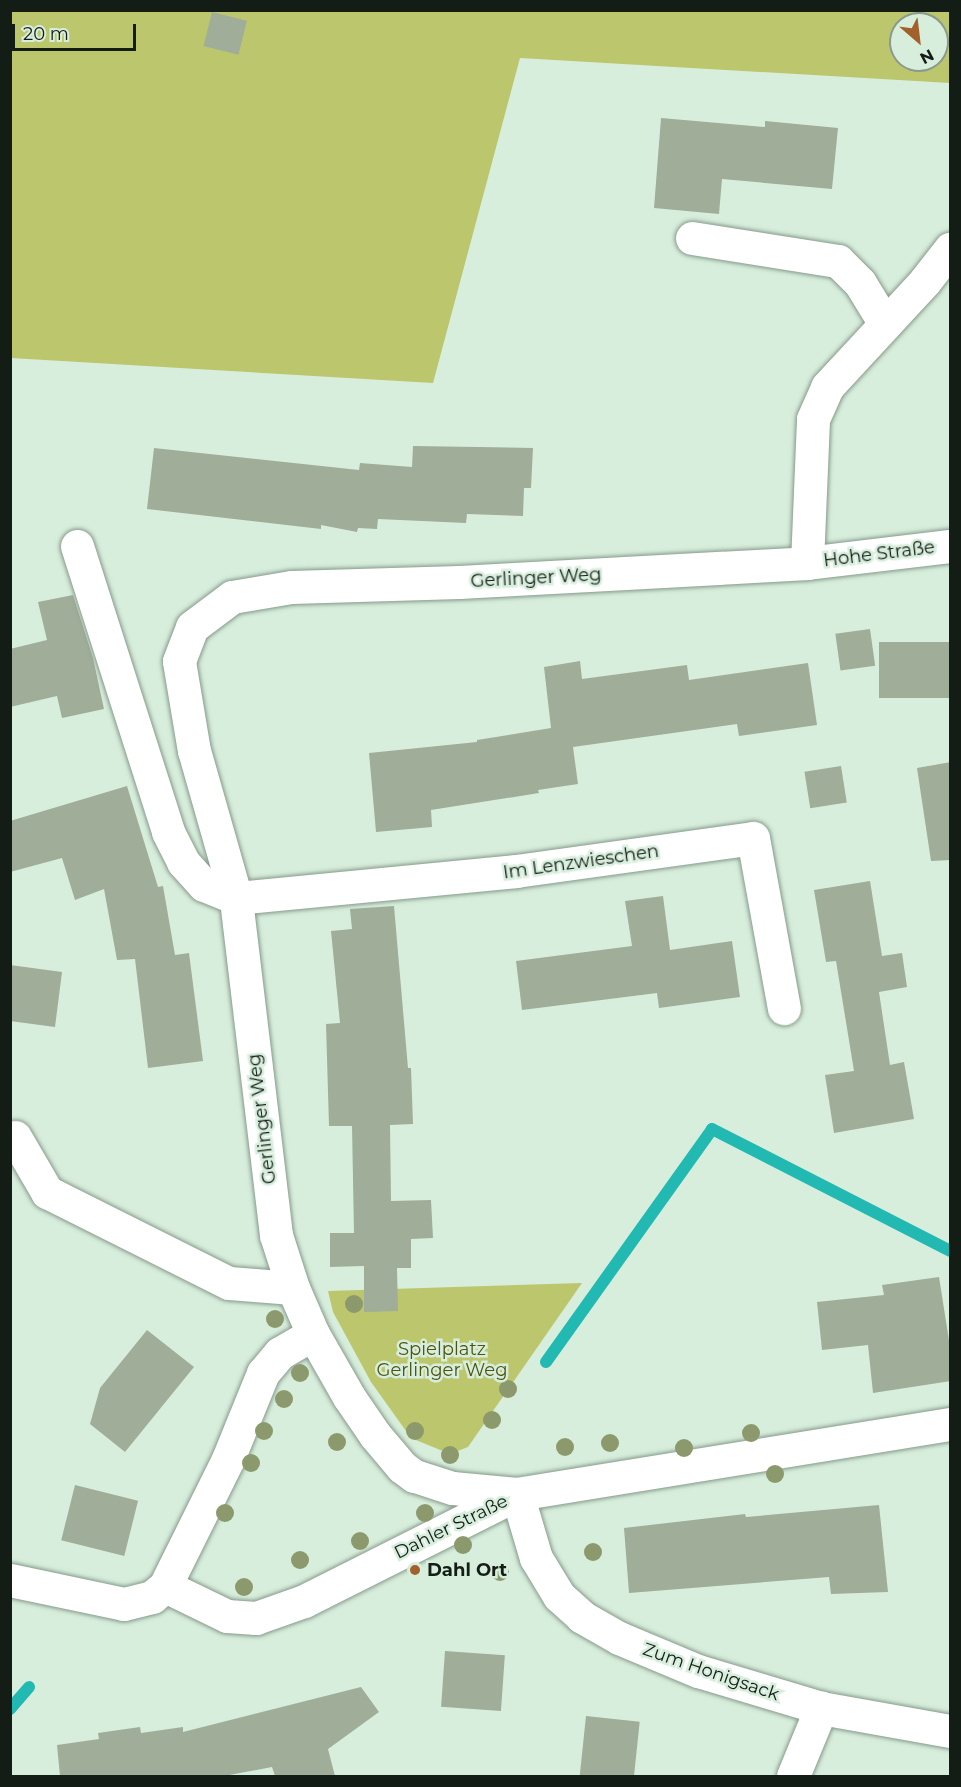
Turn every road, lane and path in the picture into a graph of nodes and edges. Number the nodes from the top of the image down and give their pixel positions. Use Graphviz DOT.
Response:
graph roads {
  1 [pos="692,238"];
  2 [pos="951,249"];
  3 [pos="885,324"];
  4 [pos="77,546"];
  5 [pos="951,546"];
  6 [pos="807,563"];
  7 [pos="236,898"];
  8 [pos="784,1008"];
  9 [pos="15,1137"];
  10 [pos="293,1288"];
  11 [pos="313,1334"];
  12 [pos="951,1424"];
  13 [pos="517,1494"];
  14 [pos="10,1580"];
  15 [pos="165,1586"];
  16 [pos="821,1708"];
  17 [pos="951,1731"];
  18 [pos="794,1776"];
  1 -- 3 [label="street"];
  2 -- 3 [label="street"];
  3 -- 6 [label="street"];
  4 -- 7 [label="street"];
  5 -- 6 [label="street, Hohe Straße"];
  6 -- 7 [label="street, Gerlinger Weg"];
  7 -- 8 [label="street, Im Lenzwieschen"];
  7 -- 10 [label="street, Gerlinger Weg"];
  9 -- 10 [label="street"];
  10 -- 11 [label="street, Gerlinger Weg"];
  11 -- 13 [label="street, Gerlinger Weg"];
  11 -- 15 [label="street"];
  12 -- 13 [label="street, Dahler Straße"];
  13 -- 15 [label="street, Dahler Straße"];
  13 -- 16 [label="street, Zum Honigsack"];
  14 -- 15 [label="street"];
  16 -- 17 [label="street, Zum Honigsack"];
  16 -- 18 [label="street"];
}
